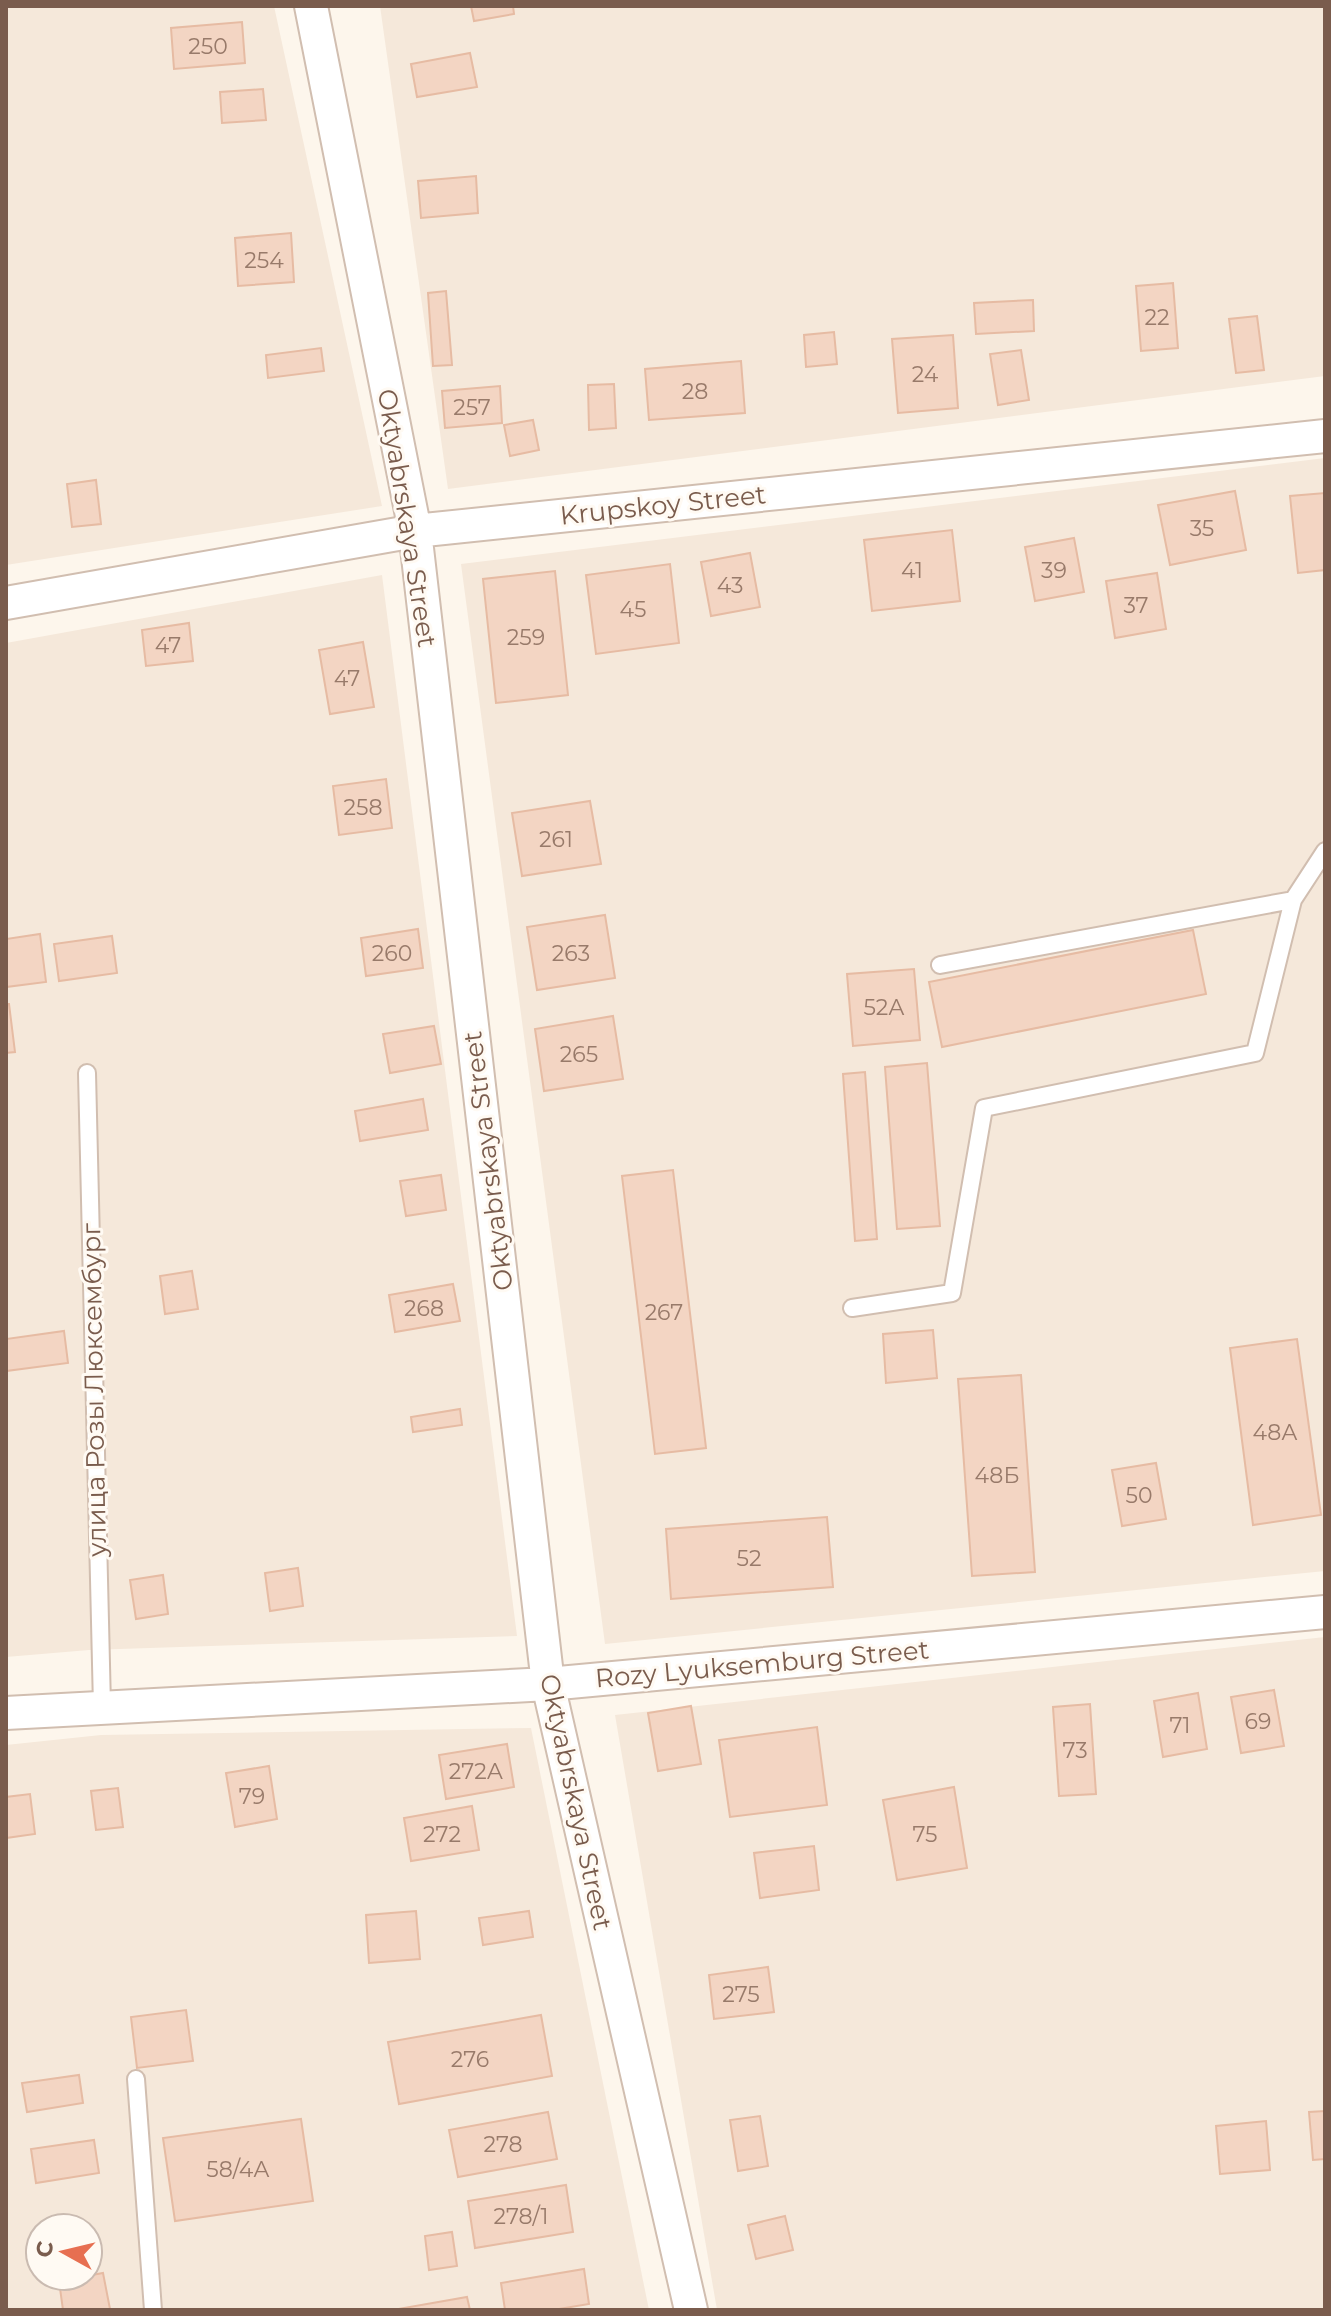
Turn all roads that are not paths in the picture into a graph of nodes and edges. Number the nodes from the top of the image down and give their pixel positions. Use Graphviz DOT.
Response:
graph roads {
  1 [pos="311,6"];
  2 [pos="1325,436"];
  3 [pos="415,531"];
  4 [pos="6,603"];
  5 [pos="1325,851"];
  6 [pos="1293,900"];
  7 [pos="940,965"];
  8 [pos="87,1073"];
  9 [pos="852,1308"];
  10 [pos="1325,1612"];
  11 [pos="548,1684"];
  12 [pos="102,1706"];
  13 [pos="6,1713"];
  14 [pos="136,2079"];
  15 [pos="153,2310"];
  16 [pos="691,2310"];
  1 -- 3 [label="street, Oktyabrskaya Street"];
  2 -- 3 [label="street, Krupskoy Street"];
  3 -- 4 [label="street, Krupskoy Street"];
  3 -- 11 [label="street, Oktyabrskaya Street"];
  5 -- 6 [label="lane"];
  6 -- 7 [label="lane"];
  6 -- 9 [label="lane"];
  8 -- 12 [label="lane, улица Розы Люксембург"];
  10 -- 11 [label="street, Rozy Lyuksemburg Street"];
  11 -- 12 [label="street, Rozy Lyuksemburg Street"];
  11 -- 16 [label="street, Oktyabrskaya Street"];
  12 -- 13 [label="street, Rozy Lyuksemburg Street"];
  14 -- 15 [label="lane"];
}
